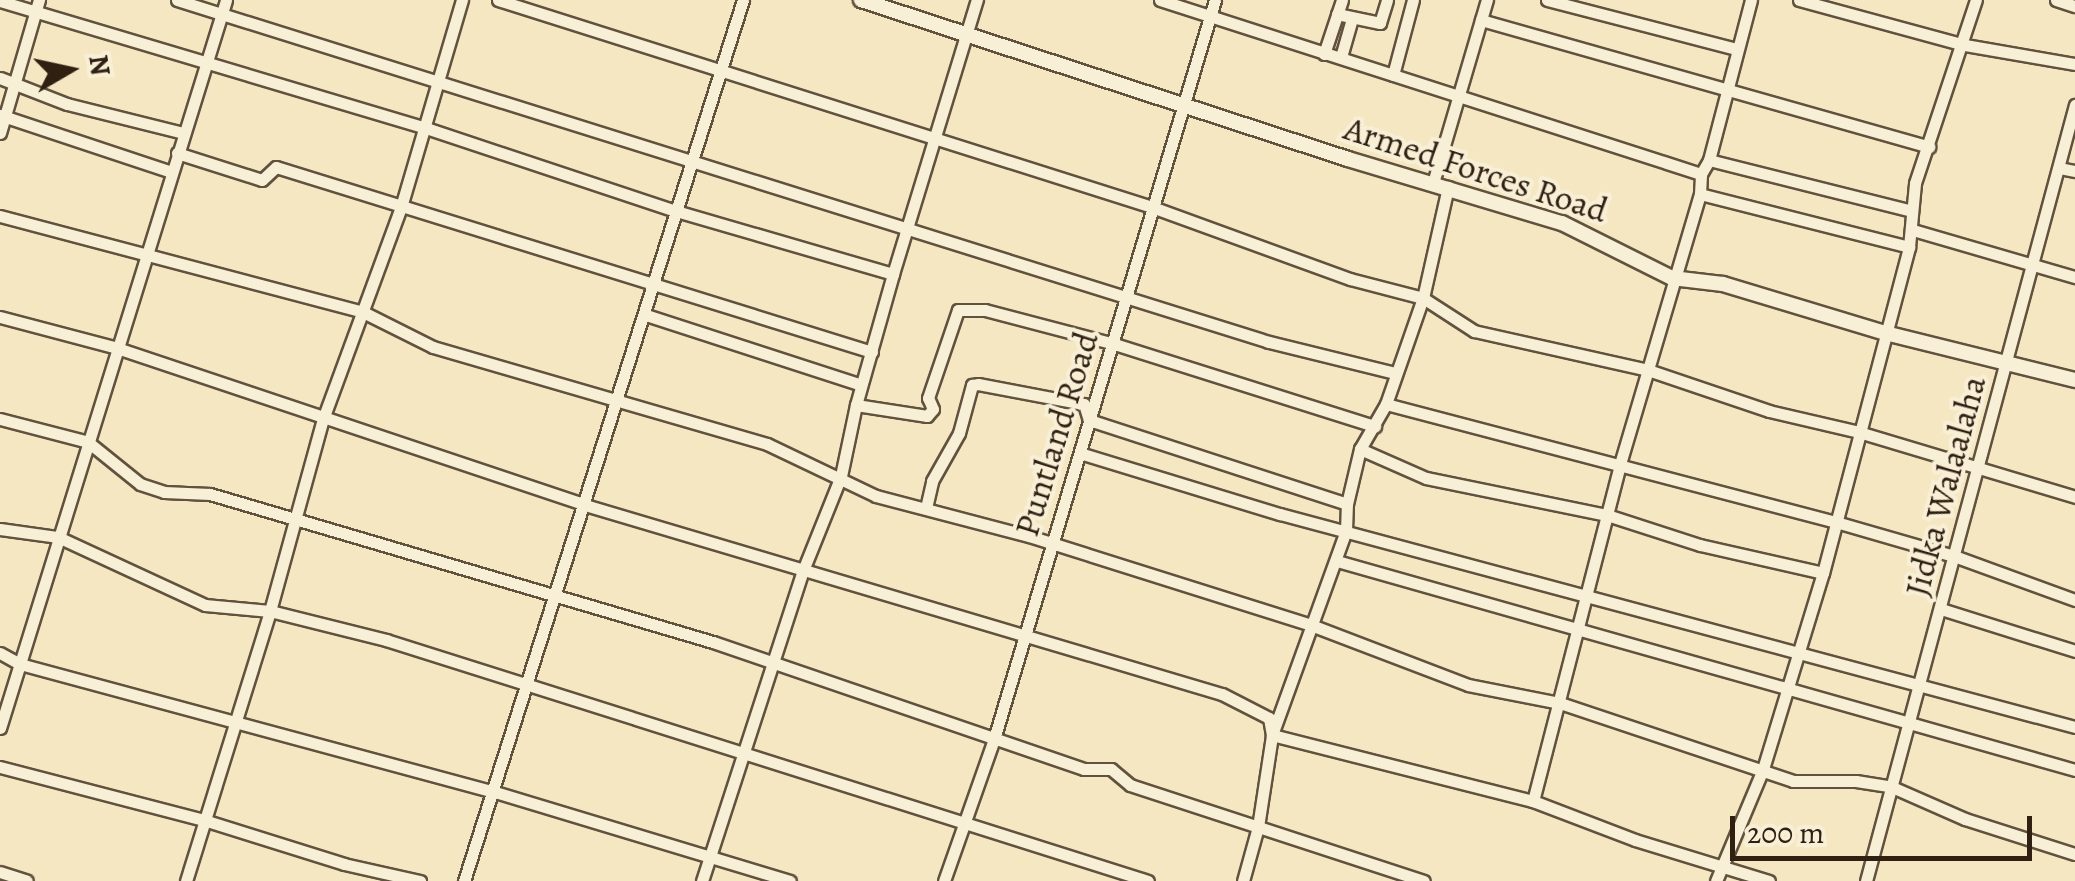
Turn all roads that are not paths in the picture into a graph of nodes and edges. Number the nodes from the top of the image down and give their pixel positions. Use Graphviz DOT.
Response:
graph roads {
  1 [pos="177,0"];
  2 [pos="462,0"];
  3 [pos="498,0"];
  4 [pos="744,0"];
  5 [pos="861,0"];
  6 [pos="977,0"];
  7 [pos="1160,0"];
  8 [pos="1215,0"];
  9 [pos="1342,0"];
  10 [pos="1388,0"];
  11 [pos="1413,0"];
  12 [pos="1486,0"];
  13 [pos="1547,0"];
  14 [pos="1751,0"];
  15 [pos="1799,0"];
  16 [pos="1976,0"];
  17 [pos="2056,0"];
  18 [pos="0,1"];
  19 [pos="37,5"];
  20 [pos="2075,6"];
  21 [pos="224,7"];
  22 [pos="1337,14"];
  23 [pos="1210,16"];
  24 [pos="1352,19"];
  25 [pos="1480,20"];
  26 [pos="966,32"];
  27 [pos="1965,44"];
  28 [pos="1736,49"];
  29 [pos="1324,54"];
  30 [pos="1341,57"];
  31 [pos="204,62"];
  32 [pos="2075,64"];
  33 [pos="722,68"];
  34 [pos="1393,75"];
  35 [pos="0,78"];
  36 [pos="16,82"];
  37 [pos="438,83"];
  38 [pos="1728,90"];
  39 [pos="1460,95"];
  40 [pos="2075,105"];
  41 [pos="1181,106"];
  42 [pos="3,116"];
  43 [pos="423,127"];
  44 [pos="0,133"];
  45 [pos="183,133"];
  46 [pos="937,138"];
  47 [pos="1929,147"];
  48 [pos="177,153"];
  49 [pos="694,159"];
  50 [pos="1709,160"];
  51 [pos="2059,168"];
  52 [pos="2075,171"];
  53 [pos="171,172"];
  54 [pos="1701,174"];
  55 [pos="1440,185"];
  56 [pos="1700,194"];
  57 [pos="400,207"];
  58 [pos="1152,207"];
  59 [pos="1912,210"];
  60 [pos="676,211"];
  61 [pos="0,216"];
  62 [pos="910,228"];
  63 [pos="1913,230"];
  64 [pos="1909,248"];
  65 [pos="147,253"];
  66 [pos="2032,265"];
  67 [pos="893,274"];
  68 [pos="2075,277"];
  69 [pos="1672,278"];
  70 [pos="654,284"];
  71 [pos="1126,294"];
  72 [pos="1422,298"];
  73 [pos="364,312"];
  74 [pos="646,315"];
  75 [pos="0,317"];
  76 [pos="1884,334"];
  77 [pos="1112,343"];
  78 [pos="117,348"];
  79 [pos="872,352"];
  80 [pos="2006,360"];
  81 [pos="1648,370"];
  82 [pos="1395,373"];
  83 [pos="2075,380"];
  84 [pos="862,385"];
  85 [pos="618,402"];
  86 [pos="1386,404"];
  87 [pos="856,405"];
  88 [pos="0,418"];
  89 [pos="323,419"];
  90 [pos="1089,420"];
  91 [pos="1375,426"];
  92 [pos="1859,432"];
  93 [pos="88,442"];
  94 [pos="1360,448"];
  95 [pos="1080,453"];
  96 [pos="1620,464"];
  97 [pos="1977,467"];
  98 [pos="841,476"];
  99 [pos="2075,497"];
  100 [pos="1347,504"];
  101 [pos="584,505"];
  102 [pos="926,508"];
  103 [pos="1607,515"];
  104 [pos="292,520"];
  105 [pos="1836,522"];
  106 [pos="0,529"];
  107 [pos="1346,530"];
  108 [pos="58,537"];
  109 [pos="1052,543"];
  110 [pos="1954,556"];
  111 [pos="1337,561"];
  112 [pos="804,568"];
  113 [pos="1823,573"];
  114 [pos="557,594"];
  115 [pos="1586,595"];
  116 [pos="2075,600"];
  117 [pos="1941,609"];
  118 [pos="270,611"];
  119 [pos="1311,626"];
  120 [pos="1578,628"];
  121 [pos="1026,633"];
  122 [pos="2075,650"];
  123 [pos="0,653"];
  124 [pos="1798,653"];
  125 [pos="775,661"];
  126 [pos="20,664"];
  127 [pos="1921,683"];
  128 [pos="527,686"];
  129 [pos="1785,686"];
  130 [pos="1560,703"];
  131 [pos="1912,721"];
  132 [pos="235,722"];
  133 [pos="2075,727"];
  134 [pos="0,728"];
  135 [pos="1272,735"];
  136 [pos="994,739"];
  137 [pos="742,754"];
  138 [pos="0,768"];
  139 [pos="1763,769"];
  140 [pos="2075,770"];
  141 [pos="1892,787"];
  142 [pos="492,791"];
  143 [pos="1533,801"];
  144 [pos="964,820"];
  145 [pos="206,821"];
  146 [pos="1258,827"];
  147 [pos="2075,854"];
  148 [pos="710,858"];
  149 [pos="1721,864"];
  150 [pos="0,872"];
  151 [pos="27,881"];
  152 [pos="186,881"];
  153 [pos="420,881"];
  154 [pos="464,881"];
  155 [pos="702,881"];
  156 [pos="790,881"];
  157 [pos="944,881"];
  158 [pos="1148,881"];
  159 [pos="1244,881"];
  160 [pos="1424,881"];
  161 [pos="1716,881"];
  162 [pos="1769,881"];
  163 [pos="1866,881"];
  1 -- 21 [label="street"];
  2 -- 37 [label="street"];
  3 -- 33 [label="street"];
  4 -- 33 [label="street"];
  5 -- 26 [label="street, Armed Forces Road"];
  6 -- 26 [label="street"];
  7 -- 23 [label="street"];
  8 -- 23 [label="street, Puntland Road"];
  9 -- 22 [label="street"];
  10 -- 24 [label="street"];
  11 -- 34 [label="street"];
  12 -- 25 [label="street"];
  13 -- 28 [label="street"];
  14 -- 28 [label="street"];
  15 -- 27 [label="street"];
  16 -- 27 [label="street"];
  17 -- 20 [label="street"];
  18 -- 19 [label="street"];
  19 -- 31 [label="street"];
  19 -- 36 [label="street"];
  21 -- 31 [label="street"];
  21 -- 37 [label="street"];
  22 -- 24 [label="street"];
  22 -- 29 [label="street"];
  23 -- 29 [label="street"];
  23 -- 41 [label="street, Puntland Road"];
  24 -- 30 [label="street"];
  25 -- 38 [label="street"];
  25 -- 39 [label="street"];
  26 -- 41 [label="street, Armed Forces Road"];
  26 -- 46 [label="street"];
  27 -- 32 [label="street"];
  27 -- 47 [label="street"];
  28 -- 38 [label="street"];
  29 -- 30 [label="street"];
  30 -- 34 [label="street"];
  31 -- 43 [label="street"];
  31 -- 45 [label="street"];
  33 -- 46 [label="street"];
  33 -- 49 [label="street"];
  34 -- 39 [label="street"];
  35 -- 36 [label="street"];
  36 -- 42 [label="street"];
  36 -- 45 [label="street"];
  37 -- 43 [label="street"];
  37 -- 49 [label="street"];
  38 -- 47 [label="street"];
  38 -- 50 [label="street"];
  39 -- 54 [label="street"];
  39 -- 55 [label="street"];
  40 -- 51 [label="street, Jidka Walaalaha"];
  41 -- 55 [label="street, Armed Forces Road"];
  41 -- 58 [label="street, Puntland Road"];
  42 -- 44 [label="street"];
  42 -- 53 [label="street"];
  43 -- 57 [label="street"];
  43 -- 60 [label="street"];
  45 -- 48 [label="street"];
  46 -- 58 [label="street"];
  46 -- 62 [label="street"];
  47 -- 59 [label="street"];
  48 -- 53 [label="street"];
  48 -- 57 [label="street"];
  49 -- 60 [label="street"];
  49 -- 62 [label="street"];
  50 -- 54 [label="street"];
  50 -- 59 [label="street"];
  51 -- 52 [label="street"];
  51 -- 66 [label="street, Jidka Walaalaha"];
  53 -- 65 [label="street"];
  54 -- 56 [label="street"];
  55 -- 69 [label="street, Armed Forces Road"];
  55 -- 72 [label="street"];
  56 -- 64 [label="street"];
  56 -- 69 [label="street"];
  57 -- 70 [label="street"];
  57 -- 73 [label="street"];
  58 -- 71 [label="street, Puntland Road"];
  58 -- 72 [label="street"];
  59 -- 63 [label="street"];
  60 -- 67 [label="street"];
  60 -- 70 [label="street"];
  61 -- 65 [label="street"];
  62 -- 67 [label="street"];
  62 -- 71 [label="street"];
  63 -- 64 [label="street"];
  63 -- 66 [label="street"];
  64 -- 76 [label="street"];
  65 -- 73 [label="street"];
  65 -- 78 [label="street"];
  66 -- 68 [label="street"];
  66 -- 80 [label="street, Jidka Walaalaha"];
  67 -- 79 [label="street"];
  69 -- 76 [label="street, Armed Forces Road"];
  69 -- 81 [label="street"];
  70 -- 74 [label="street"];
  70 -- 79 [label="street"];
  71 -- 77 [label="street, Puntland Road"];
  71 -- 82 [label="street"];
  72 -- 81 [label="street"];
  72 -- 82 [label="street"];
  73 -- 85 [label="street"];
  73 -- 89 [label="street"];
  74 -- 84 [label="street"];
  74 -- 85 [label="street"];
  75 -- 78 [label="street"];
  76 -- 80 [label="street, Armed Forces Road"];
  76 -- 92 [label="street"];
  77 -- 87 [label="street"];
  77 -- 90 [label="street, Puntland Road"];
  77 -- 91 [label="street"];
  78 -- 89 [label="street"];
  78 -- 93 [label="street"];
  79 -- 84 [label="street"];
  80 -- 83 [label="street, Armed Forces Road"];
  80 -- 97 [label="street, Jidka Walaalaha"];
  81 -- 92 [label="street"];
  81 -- 96 [label="street"];
  82 -- 86 [label="street"];
  84 -- 87 [label="street"];
  85 -- 98 [label="street"];
  85 -- 101 [label="street"];
  86 -- 91 [label="street"];
  86 -- 96 [label="street"];
  87 -- 98 [label="street"];
  88 -- 93 [label="street"];
  89 -- 101 [label="street"];
  89 -- 104 [label="street"];
  90 -- 95 [label="street, Puntland Road"];
  90 -- 100 [label="street"];
  90 -- 102 [label="street"];
  91 -- 94 [label="street"];
  92 -- 97 [label="street"];
  92 -- 105 [label="street"];
  93 -- 104 [label="street"];
  93 -- 108 [label="street"];
  94 -- 100 [label="street"];
  94 -- 103 [label="street"];
  95 -- 107 [label="street"];
  95 -- 109 [label="street, Puntland Road"];
  96 -- 103 [label="street"];
  96 -- 105 [label="street"];
  97 -- 99 [label="street"];
  97 -- 110 [label="street, Jidka Walaalaha"];
  98 -- 102 [label="street"];
  98 -- 112 [label="street"];
  100 -- 107 [label="street"];
  101 -- 112 [label="street"];
  101 -- 114 [label="street"];
  102 -- 109 [label="street"];
  103 -- 113 [label="street"];
  103 -- 115 [label="street"];
  104 -- 114 [label="street"];
  104 -- 118 [label="street"];
  105 -- 110 [label="street"];
  105 -- 113 [label="street"];
  106 -- 108 [label="street"];
  107 -- 111 [label="street"];
  107 -- 115 [label="street"];
  108 -- 118 [label="street"];
  108 -- 126 [label="street"];
  109 -- 119 [label="street"];
  109 -- 121 [label="street, Puntland Road"];
  110 -- 116 [label="street"];
  110 -- 117 [label="street, Jidka Walaalaha"];
  111 -- 119 [label="street"];
  111 -- 120 [label="street"];
  112 -- 121 [label="street"];
  112 -- 125 [label="street"];
  113 -- 124 [label="street"];
  114 -- 125 [label="street"];
  114 -- 128 [label="street"];
  115 -- 120 [label="street"];
  115 -- 124 [label="street"];
  117 -- 122 [label="street"];
  117 -- 127 [label="street, Jidka Walaalaha"];
  118 -- 128 [label="street"];
  118 -- 132 [label="street"];
  119 -- 130 [label="street"];
  119 -- 135 [label="street"];
  120 -- 129 [label="street"];
  120 -- 130 [label="street"];
  121 -- 135 [label="street"];
  121 -- 136 [label="street, Puntland Road"];
  123 -- 126 [label="street"];
  124 -- 127 [label="street"];
  124 -- 129 [label="street"];
  125 -- 136 [label="street"];
  125 -- 137 [label="street"];
  126 -- 132 [label="street"];
  126 -- 134 [label="street"];
  127 -- 131 [label="street, Jidka Walaalaha"];
  127 -- 133 [label="street"];
  128 -- 137 [label="street"];
  128 -- 142 [label="street"];
  129 -- 131 [label="street"];
  129 -- 139 [label="street"];
  130 -- 139 [label="street"];
  130 -- 143 [label="street"];
  131 -- 140 [label="street"];
  131 -- 141 [label="street, Jidka Walaalaha"];
  132 -- 142 [label="street"];
  132 -- 145 [label="street"];
  135 -- 143 [label="street"];
  135 -- 146 [label="street"];
  136 -- 144 [label="street, Puntland Road"];
  136 -- 146 [label="street"];
  137 -- 144 [label="street"];
  137 -- 148 [label="street"];
  138 -- 145 [label="street"];
  139 -- 141 [label="street"];
  139 -- 149 [label="street"];
  141 -- 147 [label="street"];
  141 -- 163 [label="street, Jidka Walaalaha"];
  142 -- 148 [label="street"];
  142 -- 154 [label="street"];
  143 -- 149 [label="street"];
  144 -- 157 [label="street, Puntland Road"];
  144 -- 158 [label="street"];
  145 -- 152 [label="street"];
  145 -- 153 [label="street"];
  146 -- 159 [label="street"];
  146 -- 160 [label="street"];
  148 -- 155 [label="street"];
  148 -- 156 [label="street"];
  149 -- 161 [label="street"];
  149 -- 162 [label="street"];
  150 -- 151 [label="street"];
}
